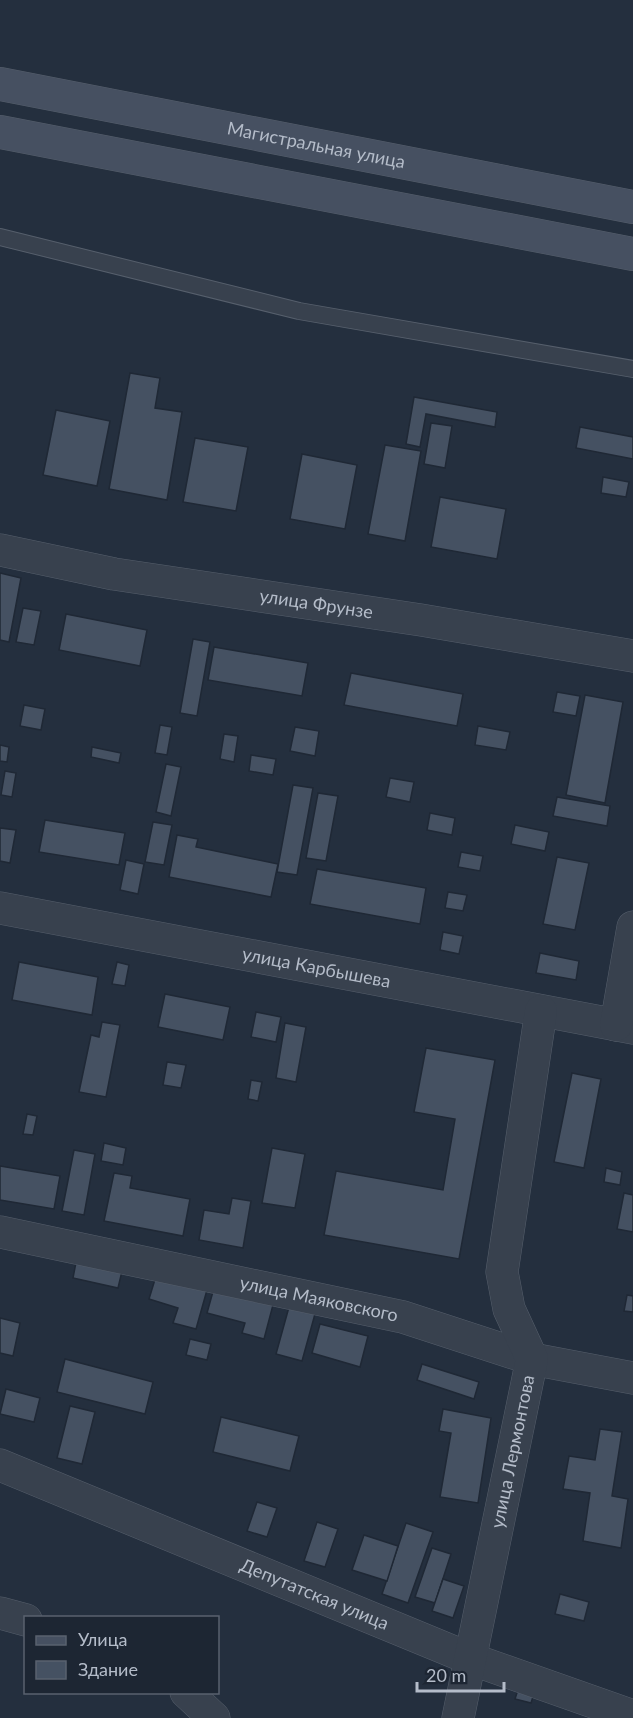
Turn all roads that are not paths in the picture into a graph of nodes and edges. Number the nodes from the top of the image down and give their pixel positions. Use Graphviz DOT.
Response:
graph roads {
  1 [pos="0,84"];
  2 [pos="0,132"];
  3 [pos="633,207"];
  4 [pos="0,237"];
  5 [pos="633,254"];
  6 [pos="633,369"];
  7 [pos="0,550"];
  8 [pos="633,656"];
  9 [pos="0,908"];
  10 [pos="633,927"];
  11 [pos="541,1011"];
  12 [pos="625,1026"];
  13 [pos="0,1232"];
  14 [pos="531,1359"];
  15 [pos="633,1378"];
  16 [pos="0,1465"];
  17 [pos="0,1613"];
  18 [pos="24,1619"];
  19 [pos="471,1659"];
  20 [pos="188,1694"];
  21 [pos="633,1716"];
  22 [pos="214,1718"];
  23 [pos="458,1718"];
  1 -- 3 [label="main road, Магистральная улица"];
  2 -- 5 [label="main road"];
  4 -- 6 [label="lane"];
  7 -- 8 [label="street, улица Фрунзе"];
  9 -- 11 [label="street, улица Карбышева"];
  10 -- 12 [label="street"];
  11 -- 12 [label="street, улица Карбышева"];
  11 -- 14 [label="street, улица Лермонтова"];
  13 -- 14 [label="street, улица Маяковского"];
  14 -- 15 [label="street, улица Маяковского"];
  14 -- 19 [label="street, улица Лермонтова"];
  16 -- 19 [label="street, Депутатская улица"];
  17 -- 18 [label="street"];
  19 -- 21 [label="street, Депутатская улица"];
  19 -- 23 [label="street, улица Лермонтова"];
  20 -- 22 [label="street"];
}
